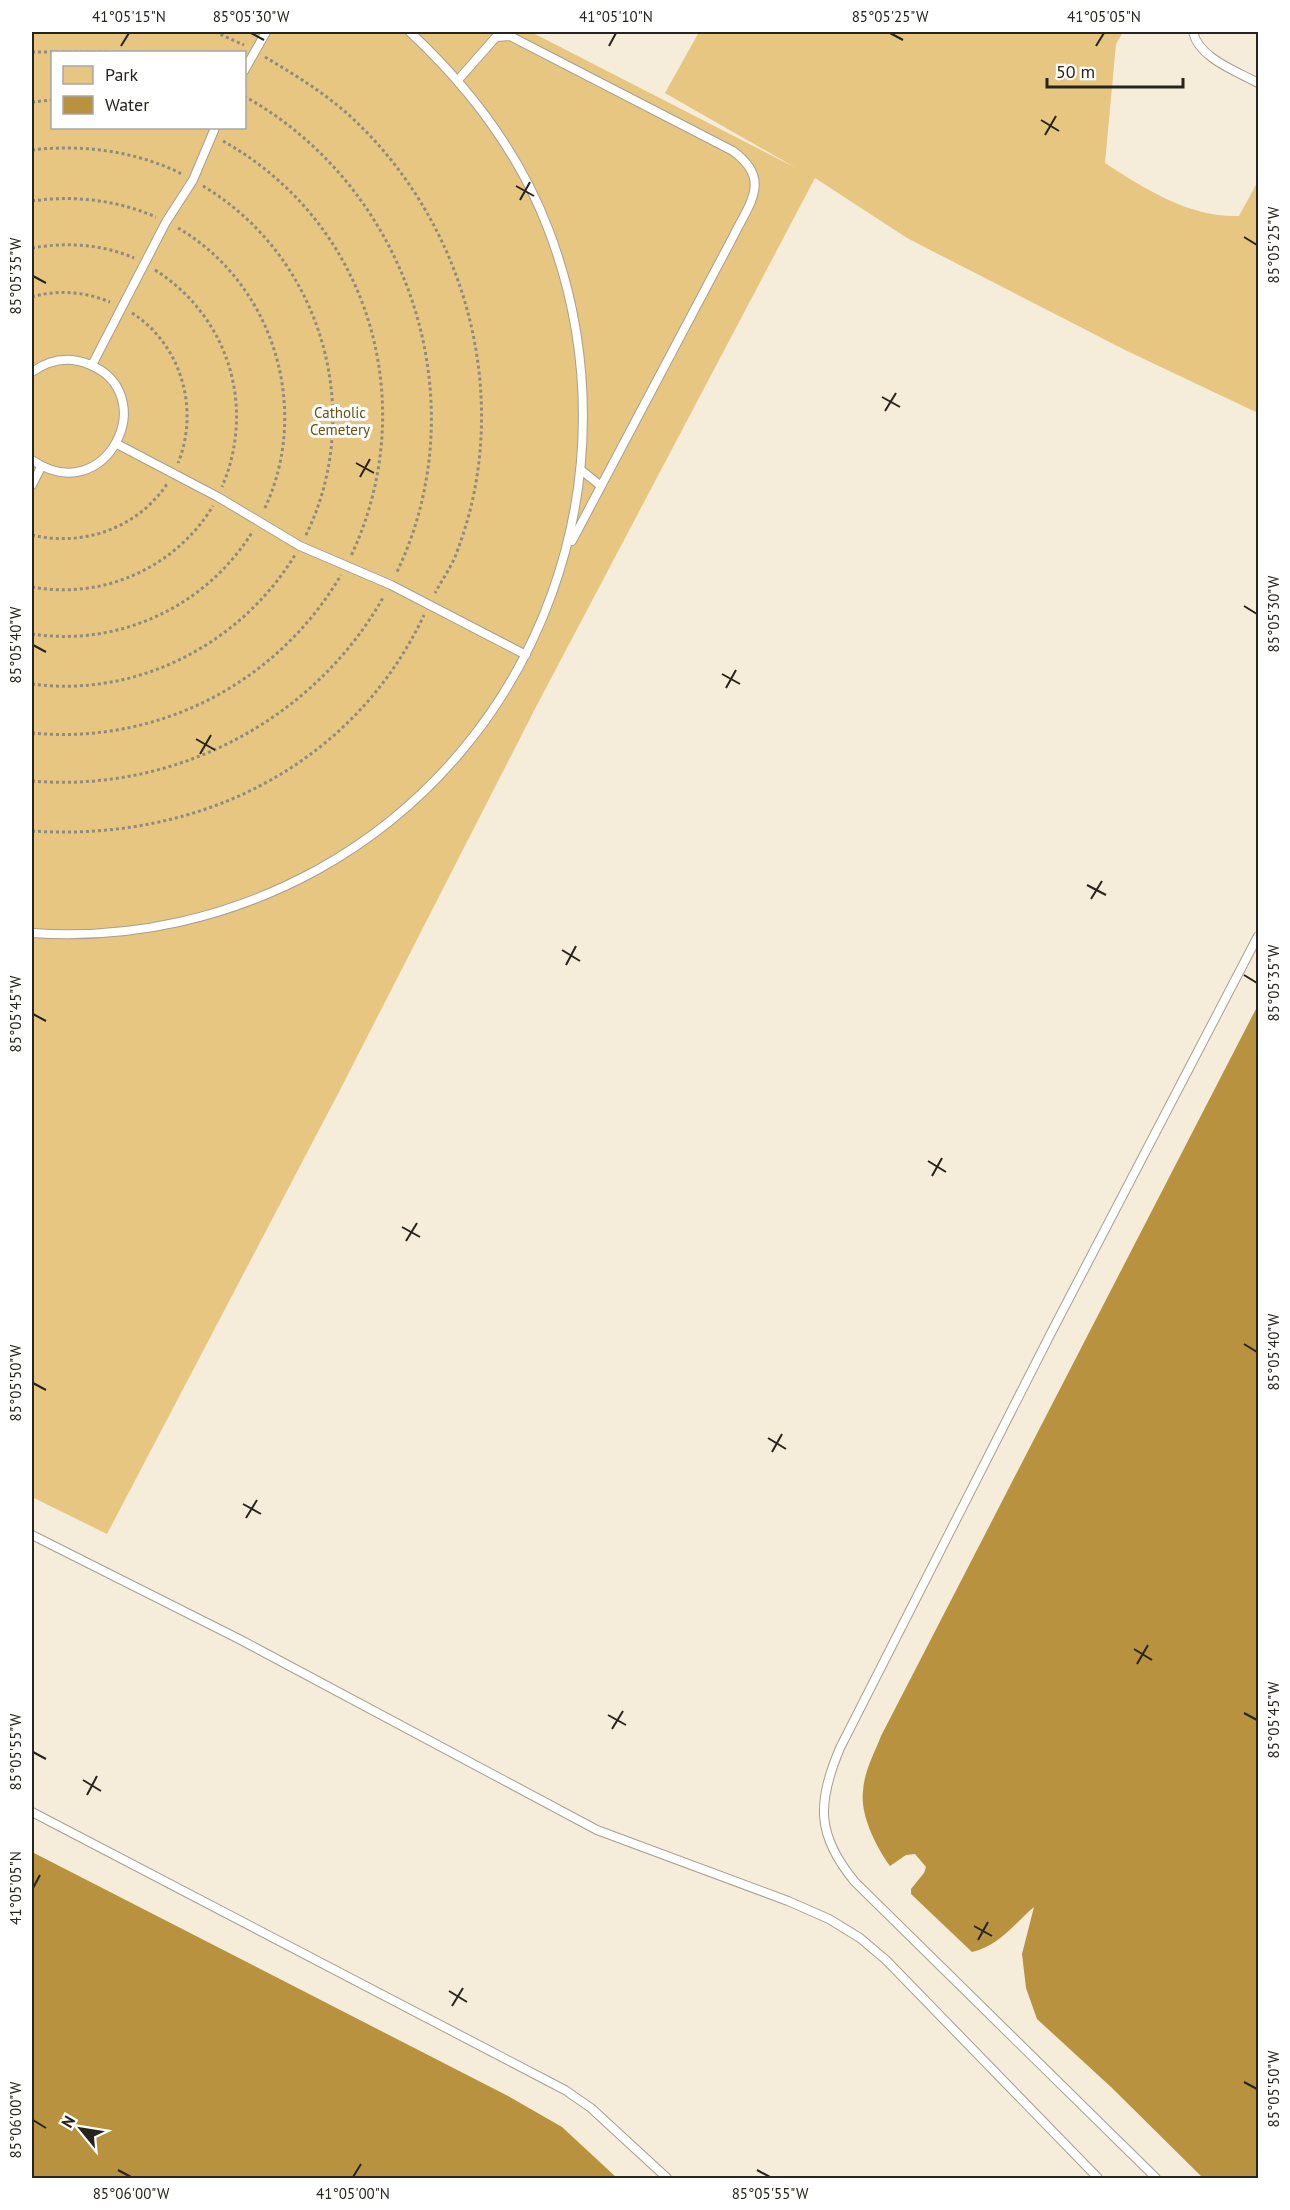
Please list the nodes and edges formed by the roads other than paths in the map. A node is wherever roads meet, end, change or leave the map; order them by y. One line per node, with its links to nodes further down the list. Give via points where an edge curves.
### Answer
1 (266, 32): 4 (lane)
2 (410, 32): 5 (lane)
3 (1193, 32): 6 (lane, via 1195,41 1215,60)
4 (246, 67)
5 (458, 80): 13 (lane, via 518,166 560,262 581,365); 15 (lane, via 496,37 510,36 733,151 748,162 754,175 754,195)
6 (1258, 83)
7 (214, 131): 8 (lane, via 194,180 166,222)
8 (92, 365): 9 (lane, via 60,360); 10 (lane, via 109,377 120,394 123,424)
9 (32, 372)
10 (117, 444): 12 (lane, via 103,460 83,471 62,473); 17 (lane, via 218,496 300,546 391,585)
11 (32, 460): 12 (lane)
12 (41, 466): 14 (lane)
13 (581, 470): 15 (lane); 16 (lane)
14 (32, 485)
15 (601, 486): 16 (lane)
16 (566, 553): 17 (lane)
17 (526, 655): 18 (lane, via 493,711 453,761 382,827 329,863 261,897 180,922 116,932)
18 (32, 933)
19 (1258, 936): 24 (lane, via 849,1730 828,1777 823,1802 829,1844 855,1881)
20 (32, 1535): 23 (lane, via 239,1639 597,1830 788,1901 849,1932 886,1960)
21 (32, 1812): 22 (lane, via 539,2075 591,2108)
22 (667, 2178)
23 (1098, 2178)
24 (1156, 2178)

